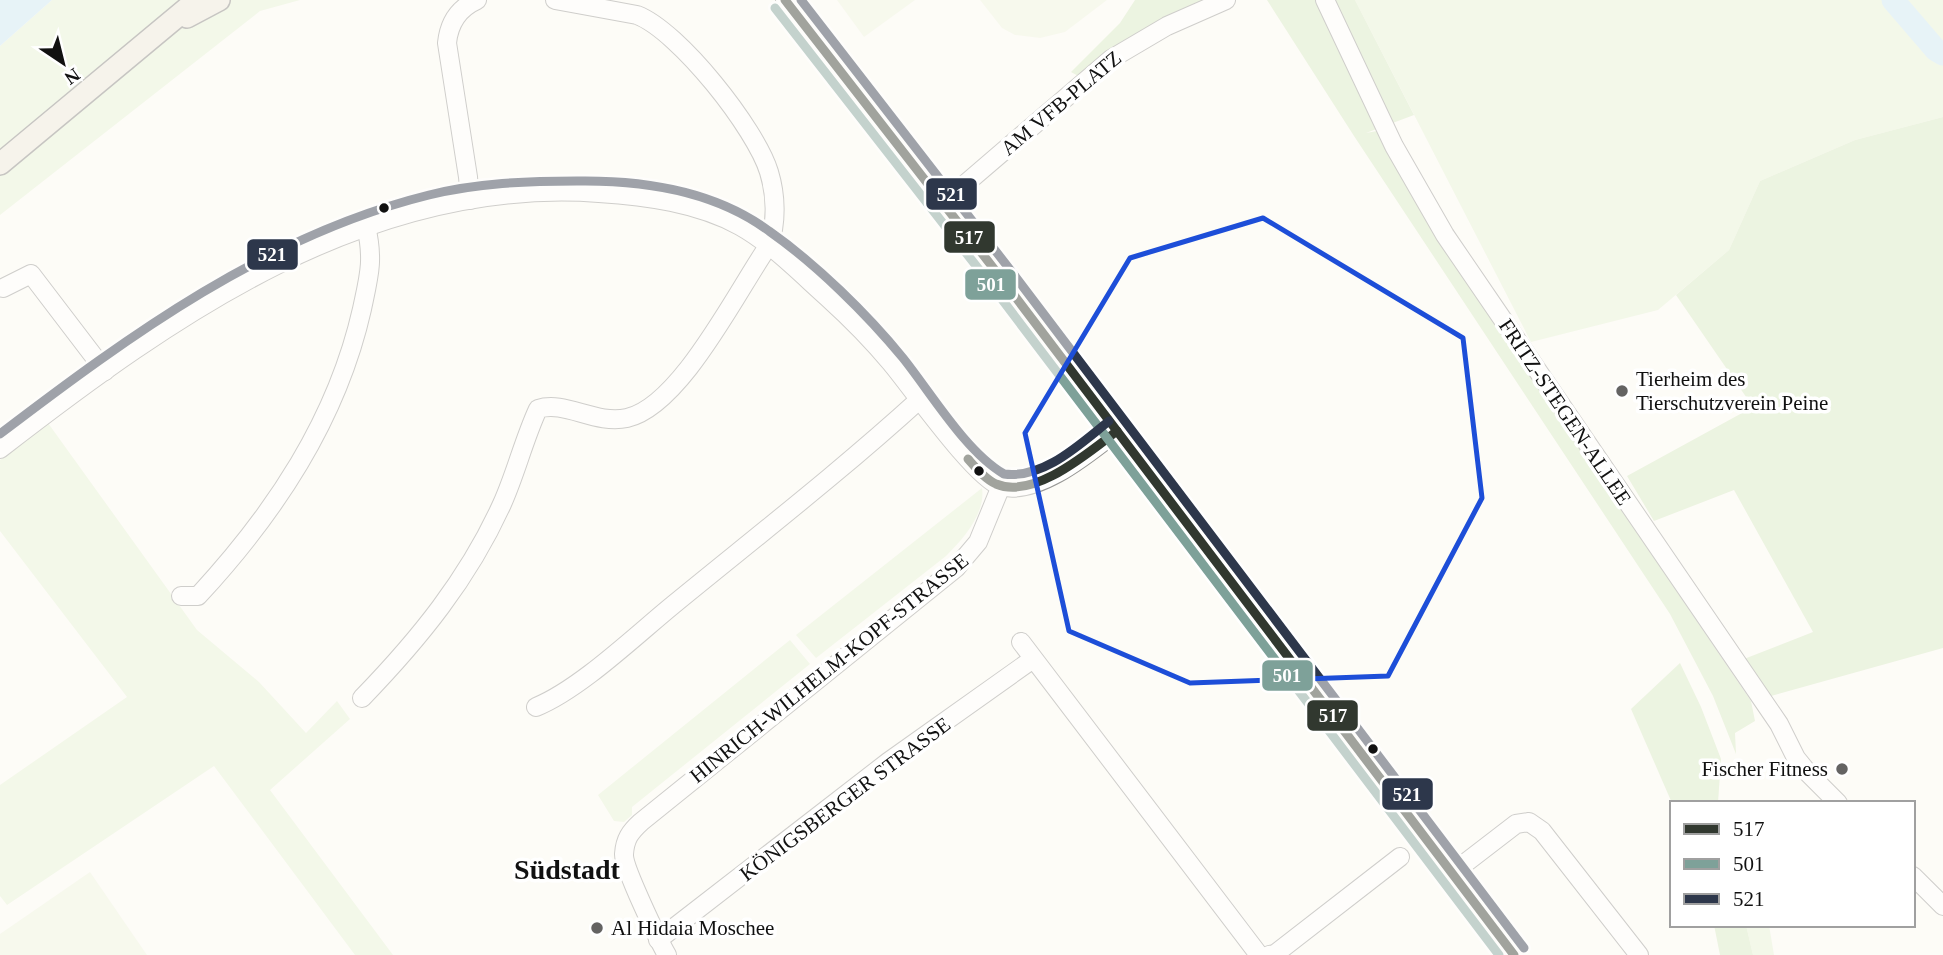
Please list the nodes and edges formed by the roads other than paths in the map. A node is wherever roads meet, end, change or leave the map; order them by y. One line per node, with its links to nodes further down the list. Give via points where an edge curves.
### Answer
1 (219, 0): 8 (main road)
2 (477, 0): 10 (street, via 460,11 447,43)
3 (555, 0): 13 (street, via 649,20 701,68 768,168 774,203)
4 (785, 0): 11 (street)
5 (1226, 0): 11 (street, AM VFB-PLATZ, via 1167,26 1111,59)
6 (1325, 0): 25 (street, FRITZ-STEGEN-ALLEE, via 1394,146 1445,234 1779,724 1796,758)
7 (191, 4): 8 (main road)
8 (154, 35): 9 (main road)
9 (0, 164)
10 (470, 200): 12 (street); 13 (street, via 541,192 629,195 720,217)
11 (943, 203): 17 (street)
12 (366, 226): 15 (street, via 277,264); 20 (street, via 371,266 358,328 319,430 296,472 239,550 198,597)
13 (769, 245): 16 (street, via 855,324); 23 (street, via 688,368 647,410 616,420 551,405 538,409 502,506 463,578 427,627)
14 (3, 288): 15 (street, via 31,274)
15 (105, 371): 18 (street)
16 (920, 399): 19 (street, via 968,459); 24 (street, via 598,666)
17 (1116, 431): 19 (street, via 1059,472 1020,486); 27 (street)
18 (0, 449)
19 (1001, 486): 30 (street, HINRICH-WILHELM-KOPF-STRASSE, via 978,542 956,568 628,835 623,858)
20 (181, 596)
21 (1021, 642): 22 (street)
22 (1033, 659): 30 (street, KÖNIGSBERGER STRASSE, via 888,762); 31 (street)
23 (362, 698)
24 (536, 707)
25 (1836, 801)
26 (1400, 857): 32 (street, via 1311,928)
27 (1451, 874): 33 (street); 34 (street, via 1516,824 1529,822 1542,831)
28 (1915, 878): 29 (street)
29 (1943, 906)
30 (663, 948)
31 (1259, 955)
32 (1269, 955)
33 (1514, 955)
34 (1639, 955)

